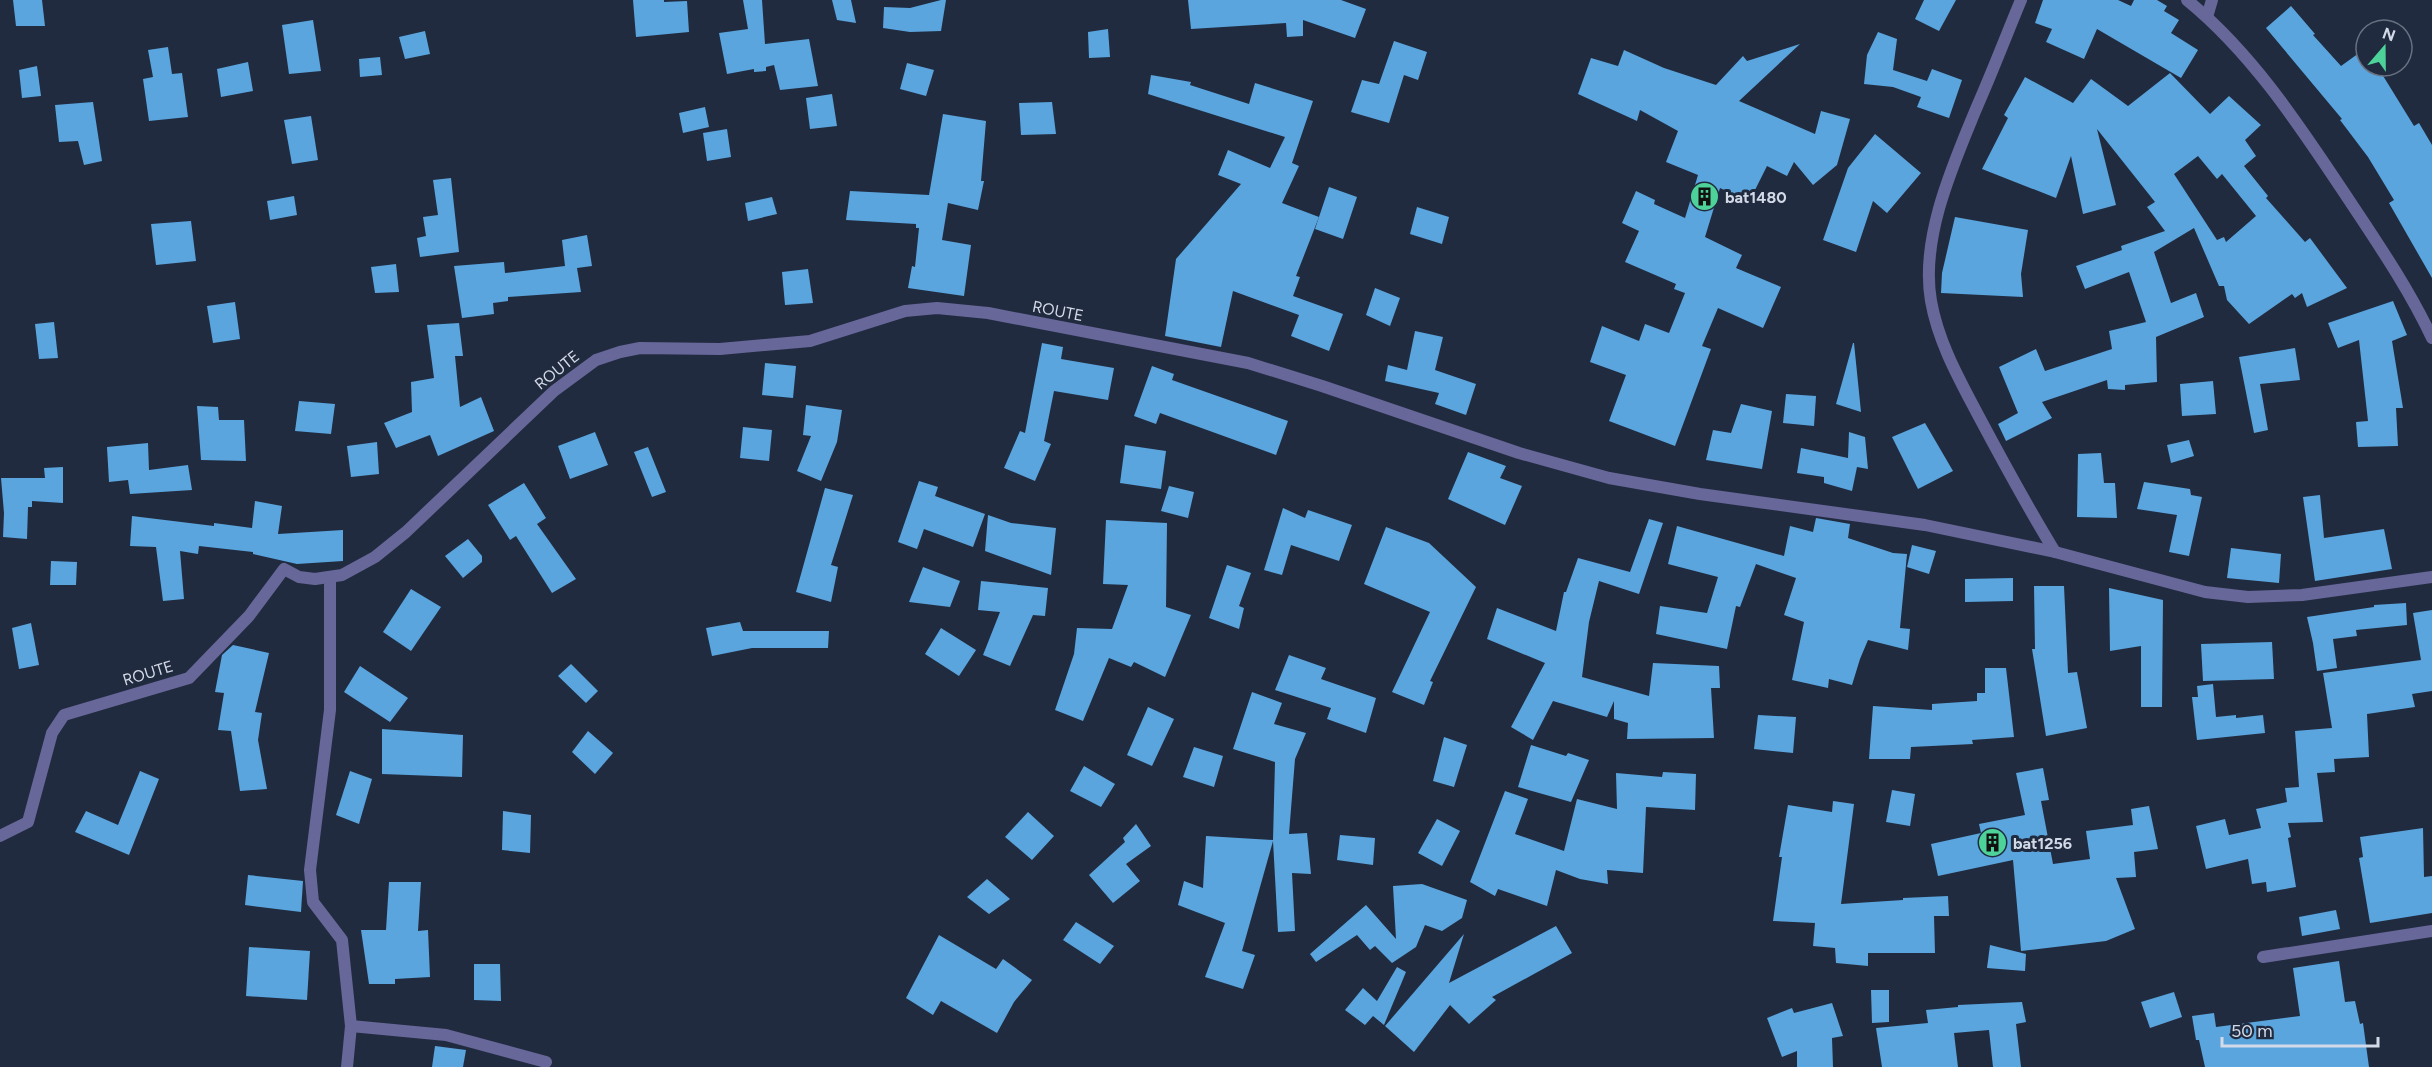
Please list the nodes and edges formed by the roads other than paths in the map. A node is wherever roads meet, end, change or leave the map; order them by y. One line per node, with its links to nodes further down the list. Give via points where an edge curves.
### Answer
1 (2021, 0): 6 (street, via 1944,186 1933,239 1930,300 1951,364)
2 (2187, 0): 4 (street)
3 (2212, 0): 4 (street)
4 (2207, 16): 5 (street, via 2255,69 2304,133 2380,246)
5 (2432, 338)
6 (2055, 552): 7 (street, ROUTE, via 1925,525 1609,478 1519,453 1248,363 988,313 937,308 905,311 810,340 720,349 640,348 596,360 554,391 406,532 375,557 342,575); 8 (street, ROUTE, via 2205,592 2248,597 2302,595)
7 (330, 577): 9 (street, ROUTE, via 299,577 284,569 249,616 189,678 64,715 52,733 28,822); 12 (street, via 330,710 310,870 313,902 342,940)
8 (2432, 577)
9 (0, 836)
10 (2432, 931): 11 (street)
11 (2264, 957)
12 (351, 1026): 13 (street, via 446,1035); 14 (street)
13 (546, 1062)
14 (347, 1067)

